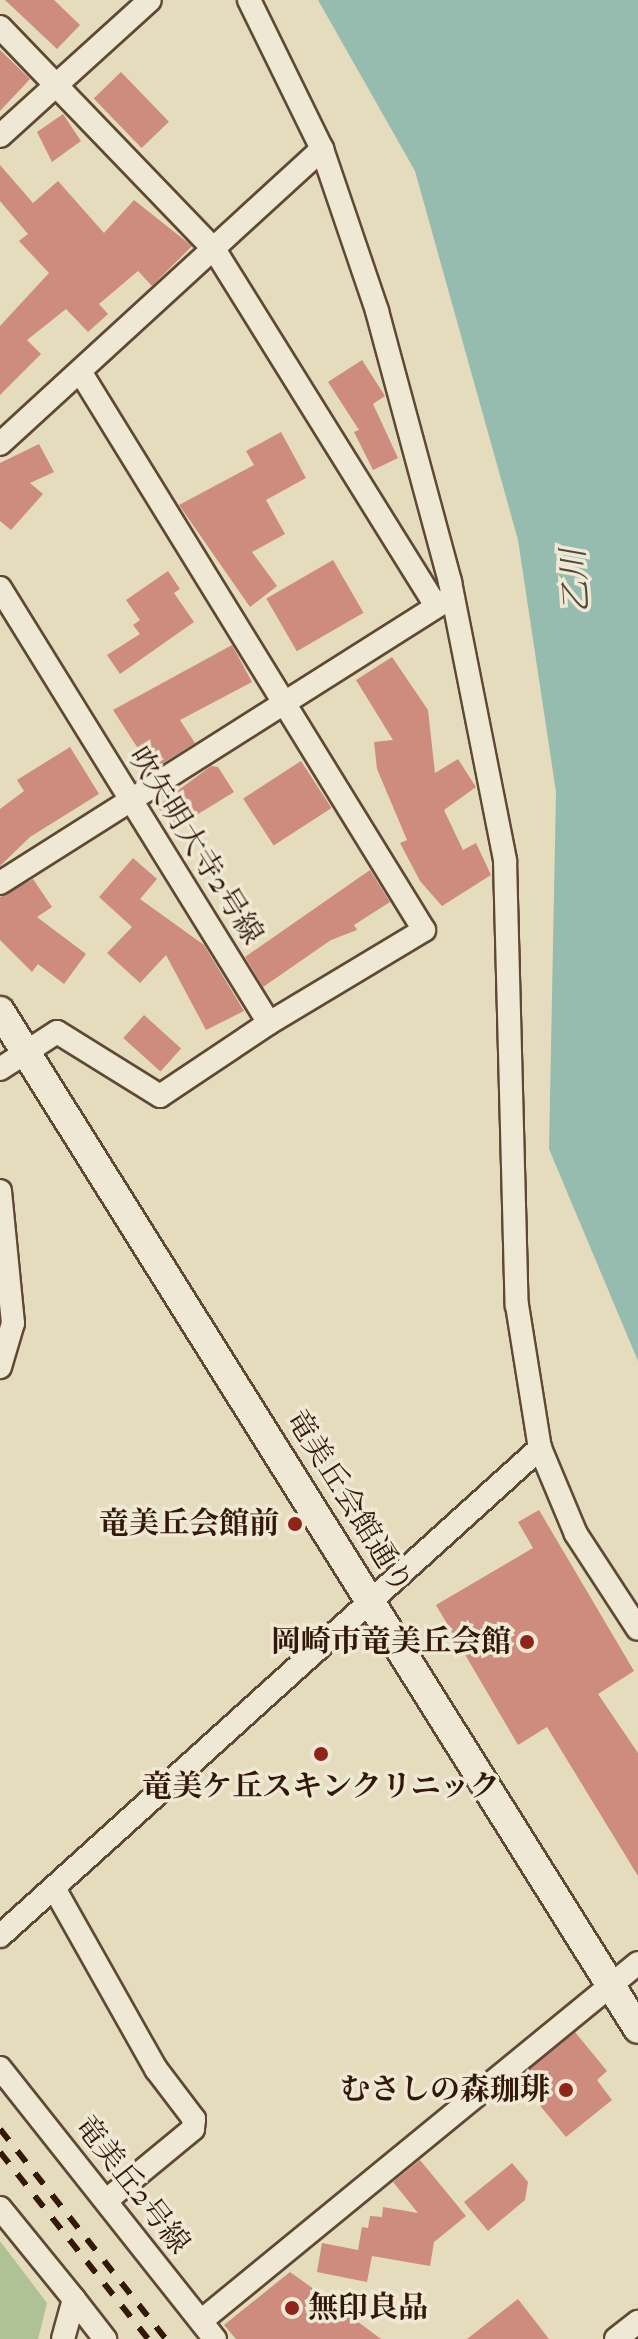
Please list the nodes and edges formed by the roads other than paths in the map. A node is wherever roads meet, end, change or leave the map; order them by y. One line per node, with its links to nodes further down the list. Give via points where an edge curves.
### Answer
1 (150, 0): 4 (street)
2 (249, 0): 6 (street)
3 (0, 27): 4 (street)
4 (56, 83): 5 (street); 7 (street)
5 (0, 136)
6 (322, 149): 7 (street); 11 (street, via 406,411)
7 (214, 249): 8 (street); 11 (street)
8 (81, 373): 9 (street); 12 (street)
9 (0, 444)
10 (0, 588): 13 (street, 吹矢明大寺2号線)
11 (444, 601): 12 (street); 21 (street, via 505,861 517,1305)
12 (284, 705): 13 (street); 16 (street, via 424,930)
13 (131, 801): 14 (street); 16 (street, 吹矢明大寺2号線)
14 (0, 883)
15 (0, 1011): 17 (street, 竜美丘会館通り)
16 (269, 1023): 17 (street, via 160,1096 57,1032)
17 (25, 1053): 18 (street); 22 (street, 竜美丘会館通り)
18 (0, 1069)
19 (0, 1191): 20 (street, via 13,1323)
20 (0, 1367)
21 (540, 1448): 22 (street); 23 (street, via 576,1534)
22 (371, 1601): 24 (street); 27 (street, 竜美丘会館通り)
23 (638, 1629)
24 (54, 1888): 25 (street); 30 (street, via 156,2069 194,2119 193,2129)
25 (0, 1936)
26 (638, 1963): 27 (street)
27 (608, 1982): 28 (street, 竜美丘会館通り); 34 (street)
28 (638, 2029)
29 (0, 2068): 30 (street, 竜美丘2号線)
30 (107, 2200): 34 (street, 竜美丘2号線)
31 (0, 2208): 32 (street)
32 (74, 2299): 35 (street); 36 (street)
33 (638, 2322): 37 (street)
34 (208, 2330)
35 (63, 2339)
36 (105, 2339)
37 (616, 2339)

